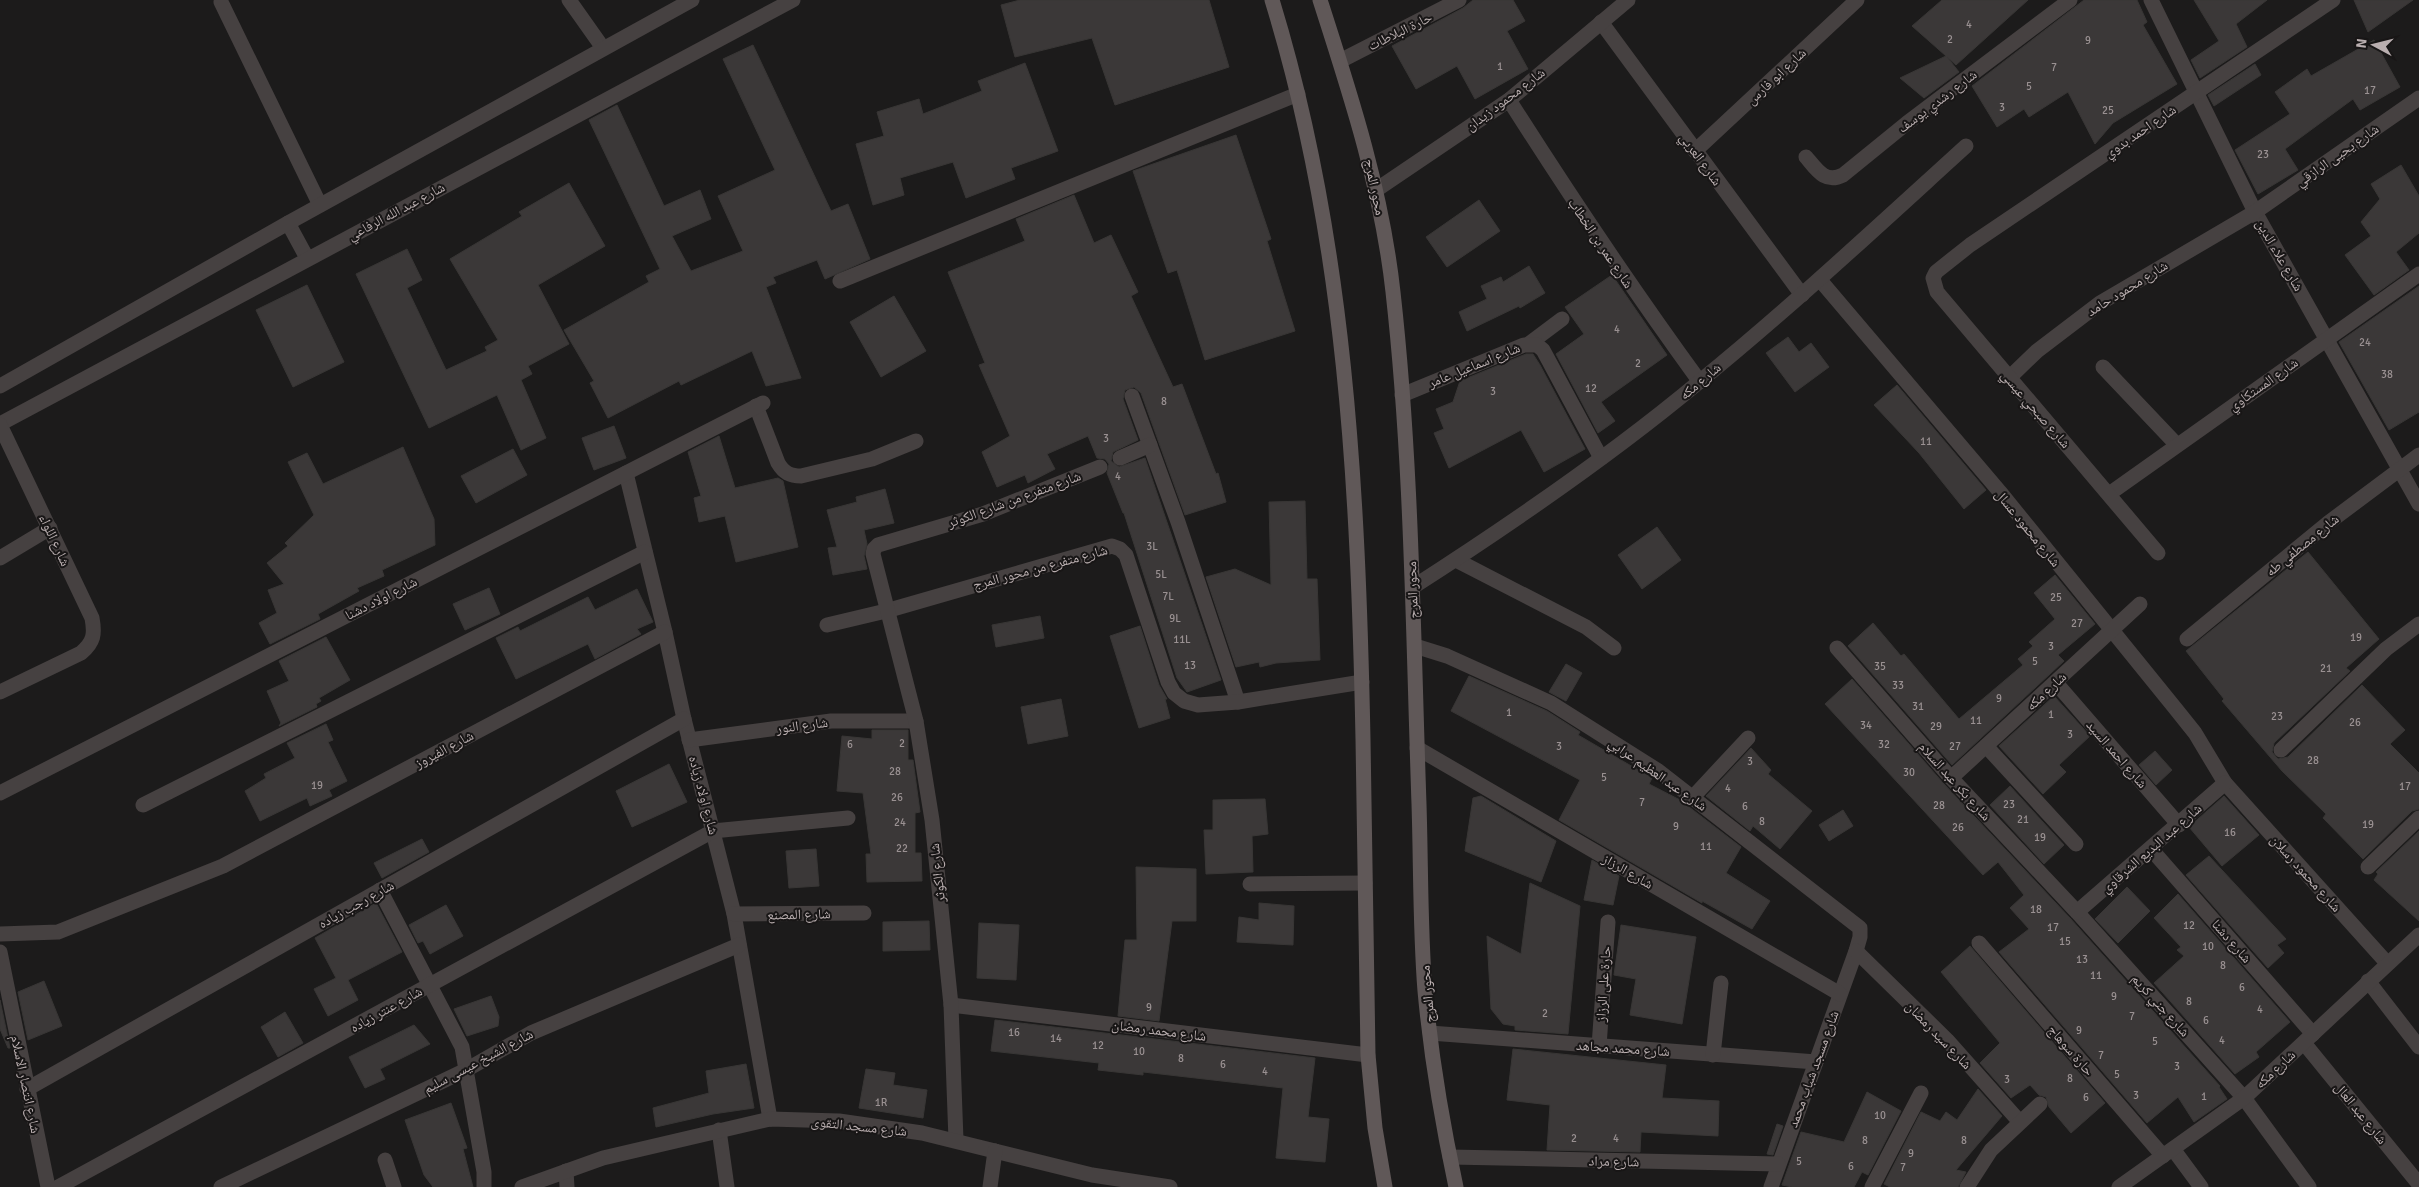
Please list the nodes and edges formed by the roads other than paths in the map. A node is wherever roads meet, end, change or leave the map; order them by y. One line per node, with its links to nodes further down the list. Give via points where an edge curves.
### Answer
1 (569, 0): 14 (street)
2 (692, 0): 14 (street)
3 (793, 0): 27 (street, شارع عبد الله الرفاعي)
4 (1272, 0): 17 (main road)
5 (1320, 0): 15 (main road, محور المرج)
6 (1459, 0): 15 (street, حارة البلاطات)
7 (1628, 0): 13 (street, شارع محمود زيدان)
8 (2070, 0): 22 (street, شارع رشدي يوسف, via 1843,175 1825,178)
9 (2151, 0): 16 (street, شارع علاء الدين)
10 (2333, 0): 16 (street, شارع احمد بدوي)
11 (220, 2): 24 (street)
12 (1851, 2): 21 (street, شارع ابو فارس)
13 (1601, 22): 19 (street, شارع محمود زيدان); 21 (street, شارع العربي)
14 (603, 48): 24 (street)
15 (1340, 61): 23 (main road, محور المرج)
16 (2196, 93): 25 (street, شارع علاء الدين); 28 (street, شارع احمد بدوي)
17 (1298, 94): 31 (street); 70 (main road, via 1324,215 1346,387 1358,534)
18 (2419, 98): 25 (street, شارع يحيى الرازقي)
19 (1509, 100): 23 (street, شارع محمود زيدان); 38 (street, شارع عمر بن الخطاب, via 1633,290)
20 (1966, 146): 30 (street, شارع مكه)
21 (1695, 151): 32 (street, شارع العربي)
22 (1806, 157)
23 (1376, 190): 40 (main road, محور المرج, via 1393,292)
24 (320, 205): 26 (street)
25 (2255, 212): 34 (street, شارع علاء الدين); 37 (street, شارع محمود حامد, via 2100,303 2037,351)
26 (288, 222): 27 (street); 39 (street)
27 (307, 258): 42 (street, شارع عبد الله الرفاعي)
28 (1947, 263): 37 (street, شارع صبحي عيسي, via 1933,278 1937,292)
29 (2419, 274): 34 (street, شارع المستكاوي)
30 (1820, 280): 32 (street, شارع مكه); 64 (street, شارع محمود عسال, via 2000,492)
31 (840, 281)
32 (1802, 295): 38 (street, شارع مكه)
33 (1562, 319): 35 (street)
34 (2328, 339): 45 (street, شارع المستكاوي); 50 (street, شارع علاء الدين)
35 (1530, 343): 40 (street, شارع اسماعيل عامر); 48 (street, شارع اسماعيل عامر, via 1543,350)
36 (2103, 367): 45 (street)
37 (2009, 378): 52 (street, شارع صبحي عيسي)
38 (1700, 382): 48 (street, شارع مكه)
39 (0, 386)
40 (1402, 395): 59 (main road, محور المرج)
41 (1132, 396): 44 (street)
42 (0, 425): 54 (street, شارع اللواء)
43 (916, 441): 51 (street, شارع اولاد دشنا, via 872,459 792,476 778,463 759,404)
44 (1150, 445): 47 (street); 73 (street)
45 (2178, 445): 52 (street, شارع المستكاوي)
46 (2419, 455): 50 (street, شارع مصطفي طه)
47 (1120, 458)
48 (1601, 458): 58 (street, شارع مكه)
49 (1100, 467): 61 (street, شارع متفرع من شارع الكوثر, via 983,514 878,545 873,554)
50 (2400, 468): 53 (street, شارع علاء الدين); 66 (street, شارع مصطفي طه)
51 (626, 473): 55 (street, شارع اولاد زياده); 83 (street, شارع اولاد دشنا)
52 (2109, 494): 56 (street, شارع صبحي عيسي)
53 (2419, 504)
54 (50, 528): 57 (street); 72 (street, شارع اللواء, via 92,618 94,637 81,653)
55 (645, 552): 65 (street, شارع اولاد زياده); 85 (street)
56 (2158, 553)
57 (0, 558)
58 (1456, 560): 59 (street, شارع مكه); 68 (street, via 1586,627)
59 (1413, 587): 67 (main road, محور المرج)
60 (2140, 604): 64 (street, شارع مكه)
61 (886, 611): 63 (street, شارع متفرع من محور المرج); 73 (street, شارع متفرع من محور المرج, via 1112,546 1126,555 1174,693 1184,701 1198,705); 75 (street, شارع الكوثر)
62 (2419, 624): 80 (street, via 2386,649)
63 (827, 625)
64 (2110, 630): 71 (street, شارع مكه); 82 (street, شارع محمود عسال, via 2195,733)
65 (665, 632): 74 (street, شارع اولاد زياده); 100 (street, شارع الفيروز, via 223,866 58,932)
66 (2188, 639)
67 (1414, 646): 79 (main road, محور المرج); 84 (street, شارع عبد العظيم عرابي, via 1447,656 1550,703 1657,770)
68 (1614, 648)
69 (1837, 648): 81 (street, شارع بكر عبد السلام)
70 (1362, 682): 73 (street, شارع متفرع من محور المرج); 93 (main road)
71 (2056, 683): 78 (street, شارع مكه); 88 (street, شارع احمد السيد)
72 (0, 692)
73 (1238, 702)
74 (684, 719): 77 (street, شارع اولاد زياده); 95 (street, شارع رجب زياده)
75 (916, 721): 77 (street, شارع النور, via 830,721); 111 (street, شارع الكوثر, via 932,820)
76 (1748, 738): 84 (street)
77 (689, 740): 89 (street, شارع اولاد زياده)
78 (1986, 746): 81 (street, شارع مكه); 90 (street)
79 (1417, 748): 110 (street, شارع الرزاز); 113 (main road, محور المرج, via 1425,989)
80 (2281, 750)
81 (1951, 778): 96 (street, شارع بكر عبد السلام)
82 (2225, 783): 88 (street, شارع عبد البديع الشرقاوي); 106 (street, شارع محمود رسلان)
83 (0, 792)
84 (1693, 797): 104 (street, شارع عبد العظيم عرابي, via 1857,925 1861,933)
85 (143, 805)
86 (848, 818): 89 (street)
87 (2419, 818): 92 (street)
88 (2178, 825): 91 (street, شارع عبد البديع الشرقاوي)
89 (714, 831): 98 (street, شارع اولاد زياده); 109 (street, شارع عنتر زياده)
90 (2076, 844)
91 (2151, 849): 96 (street, شارع عبد البديع الشرقاوي); 114 (street, شارع دشنا)
92 (2368, 867)
93 (1365, 883): 94 (street); 117 (main road)
94 (1250, 884)
95 (380, 890): 109 (street); 121 (street, شارع رجب زياده)
96 (2077, 912): 123 (street, شارع جني كريم)
97 (864, 913): 98 (street, شارع المصنع)
98 (734, 914): 103 (street, شارع اولاد زياده)
99 (1608, 922): 115 (street, حارة على الرزاز)
100 (0, 934)
101 (2419, 935): 106 (street, شارع مكه)
102 (1979, 942): 130 (street, حارة سوهاج)
103 (740, 945): 120 (street, شارع الشيخ عيسى سليم, via 531,1033); 125 (street, شارع اولاد زياده)
104 (1856, 951): 110 (street, شارع مسجد شباب محمد); 126 (street, شارع سيد رمضان, via 1947,1040)
105 (0, 952): 112 (street, شارع انتصار الاسلام)
106 (2386, 963): 107 (street, شارع مكه)
107 (2368, 981): 114 (street, شارع مكه); 116 (street)
108 (1721, 984): 118 (street)
109 (430, 985): 120 (street, via 462,1047); 137 (street, شارع عنتر زياده)
110 (1840, 994): 119 (street, شارع مسجد شباب محمد)
111 (951, 1005): 117 (street, شارع محمد رمضان); 128 (street, شارع الكوثر)
112 (6, 1018): 121 (street, شارع انتصار الاسلام)
113 (1430, 1033): 115 (street, شارع محمد مجاهد); 131 (main road, محور المرج)
114 (2308, 1038): 123 (street, شارع مكه); 135 (street, شارع عبد العال)
115 (1598, 1046): 118 (street, شارع محمد مجاهد)
116 (2419, 1047)
117 (1368, 1054): 146 (main road, via 1374,1128)
118 (1713, 1055): 119 (street, شارع محمد مجاهد)
119 (1816, 1062): 133 (street, شارع مسجد شباب محمد)
120 (466, 1070): 138 (street, شارع الشيخ عيسى سليم); 140 (street)
121 (28, 1089): 136 (street, شارع انتصار الاسلام)
122 (1921, 1093): 149 (street)
123 (2244, 1098): 130 (street, شارع مكه); 153 (street, شارع جني كريم)
124 (2040, 1104): 126 (street)
125 (770, 1119): 127 (street, شارع مسجد التقوى); 128 (street, شارع مسجد التقوى, via 839,1121)
126 (2019, 1121): 150 (street, via 1991,1150)
127 (719, 1130): 134 (street, شارع مسجد التقوى, via 603,1158); 143 (street)
128 (956, 1140): 129 (street, شارع مسجد التقوى)
129 (995, 1151): 144 (street); 145 (street, شارع مسجد التقوى, via 1092,1175)
130 (2168, 1153): 151 (street, شارع مكه); 152 (street, حارة سوهاج)
131 (1450, 1157): 133 (street, شارع مراد); 147 (main road, محور المرج)
132 (385, 1160): 139 (street)
133 (1778, 1164): 148 (street, شارع مسجد شباب محمد)
134 (566, 1172): 141 (street, شارع مسجد التقوى); 142 (street)
135 (2419, 1184)
136 (48, 1187)
137 (58, 1187)
138 (221, 1187)
139 (394, 1187)
140 (484, 1187)
141 (522, 1187)
142 (567, 1187)
143 (727, 1187)
144 (990, 1187)
145 (1170, 1187)
146 (1385, 1187)
147 (1456, 1187)
148 (1771, 1187)
149 (1872, 1187)
150 (1967, 1187)
151 (2119, 1187)
152 (2201, 1187)
153 (2310, 1187)

